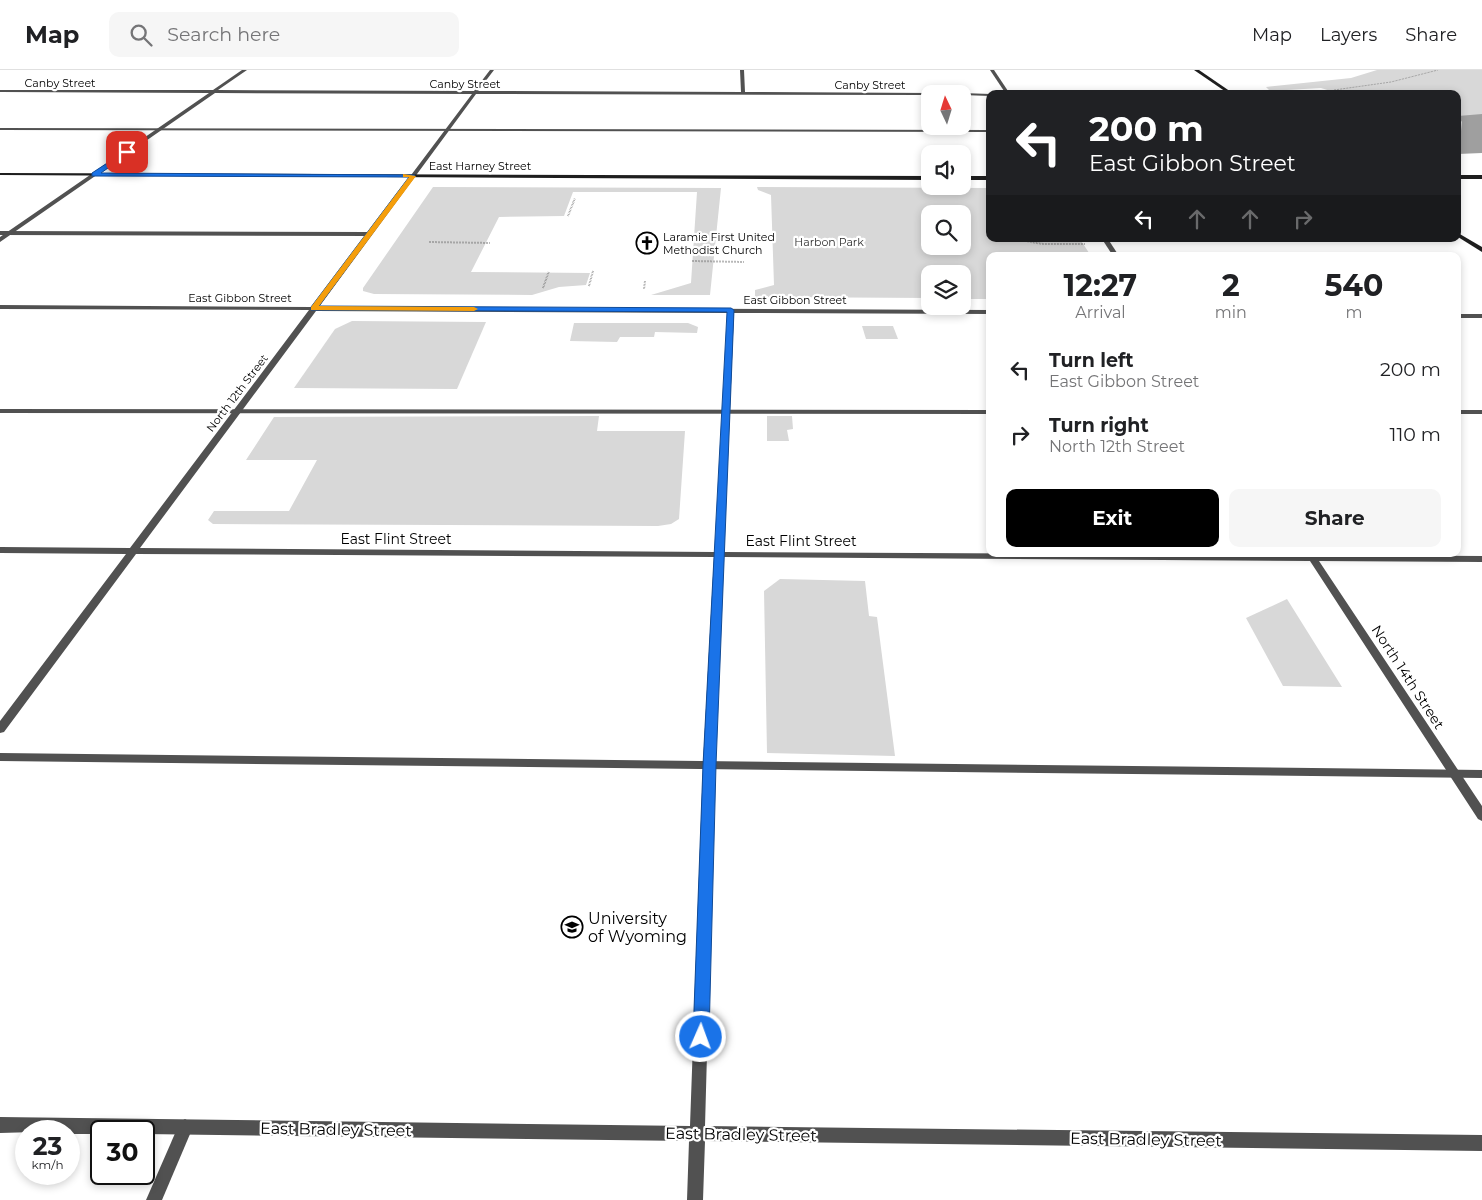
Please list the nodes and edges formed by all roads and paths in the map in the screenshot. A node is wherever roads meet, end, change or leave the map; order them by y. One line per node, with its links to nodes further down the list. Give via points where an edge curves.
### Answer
1 (245, 70): 11 (street)
2 (492, 70): 12 (street, North 12th Street)
3 (742, 70): 13 (street)
4 (992, 70): 7 (street)
5 (1196, 70): 8 (main road)
6 (1438, 70): 9 (path, via 1391,82)
7 (1005, 90)
8 (1226, 90)
9 (1334, 90)
10 (0, 91): 11 (street, Canby Street)
11 (212, 92): 12 (street, Canby Street); 18 (street)
12 (475, 93): 13 (street, Canby Street); 19 (street, North 12th Street)
13 (743, 94): 14 (street, Canby Street)
14 (921, 94)
15 (971, 94): 16 (street)
16 (986, 95)
17 (0, 129): 18 (street)
18 (159, 129): 19 (street); 22 (street)
19 (447, 130): 20 (street); 23 (street, North 12th Street)
20 (986, 131)
21 (0, 174): 22 (main road, East Harney Street)
22 (94, 174): 23 (main road, East Harney Street); 32 (street)
23 (413, 176): 26 (main road, East Harney Street); 33 (street, North 12th Street)
24 (1461, 177): 25 (main road)
25 (1482, 177)
26 (921, 178)
27 (971, 178): 28 (main road)
28 (986, 178)
29 (576, 194): 30 (path)
30 (568, 216)
31 (0, 233): 32 (street)
32 (10, 233): 33 (street); 35 (street)
33 (369, 234): 46 (street, North 12th Street)
34 (1461, 237): 40 (main road)
35 (0, 240)
36 (430, 242): 39 (path)
37 (1031, 242): 38 (path)
38 (1085, 242)
39 (490, 243)
40 (1482, 250)
41 (692, 261): 42 (path)
42 (744, 262)
43 (593, 271): 44 (path)
44 (589, 286)
45 (0, 307): 46 (street, East Gibbon Street)
46 (314, 308): 47 (street, East Gibbon Street); 52 (street, North 12th Street)
47 (731, 310): 48 (street, East Gibbon Street); 53 (street)
48 (986, 312)
49 (1461, 316): 50 (street)
50 (1482, 316)
51 (0, 411): 52 (street)
52 (237, 411): 53 (street); 58 (street, North 12th Street)
53 (727, 412): 54 (street); 59 (street)
54 (986, 412)
55 (1461, 412): 56 (street)
56 (1482, 412)
57 (0, 550): 58 (street, East Flint Street)
58 (133, 551): 59 (street, East Flint Street); 64 (street, North 12th Street)
59 (721, 554): 60 (street, East Flint Street); 66 (street)
60 (986, 555)
61 (1312, 557): 67 (street, North 14th Street)
62 (1368, 557): 63 (street, East Flint Street)
63 (1482, 559)
64 (0, 728)
65 (0, 757): 66 (street)
66 (709, 765): 67 (street); 72 (street)
67 (1454, 774): 68 (street); 69 (street, North 14th Street)
68 (1482, 774)
69 (1482, 816)
70 (0, 1125): 71 (street, East Bradley Street)
71 (185, 1127): 72 (street, East Bradley Street); 74 (street)
72 (698, 1134): 73 (street, East Bradley Street); 75 (street)
73 (1482, 1143)
74 (154, 1200)
75 (695, 1200)

